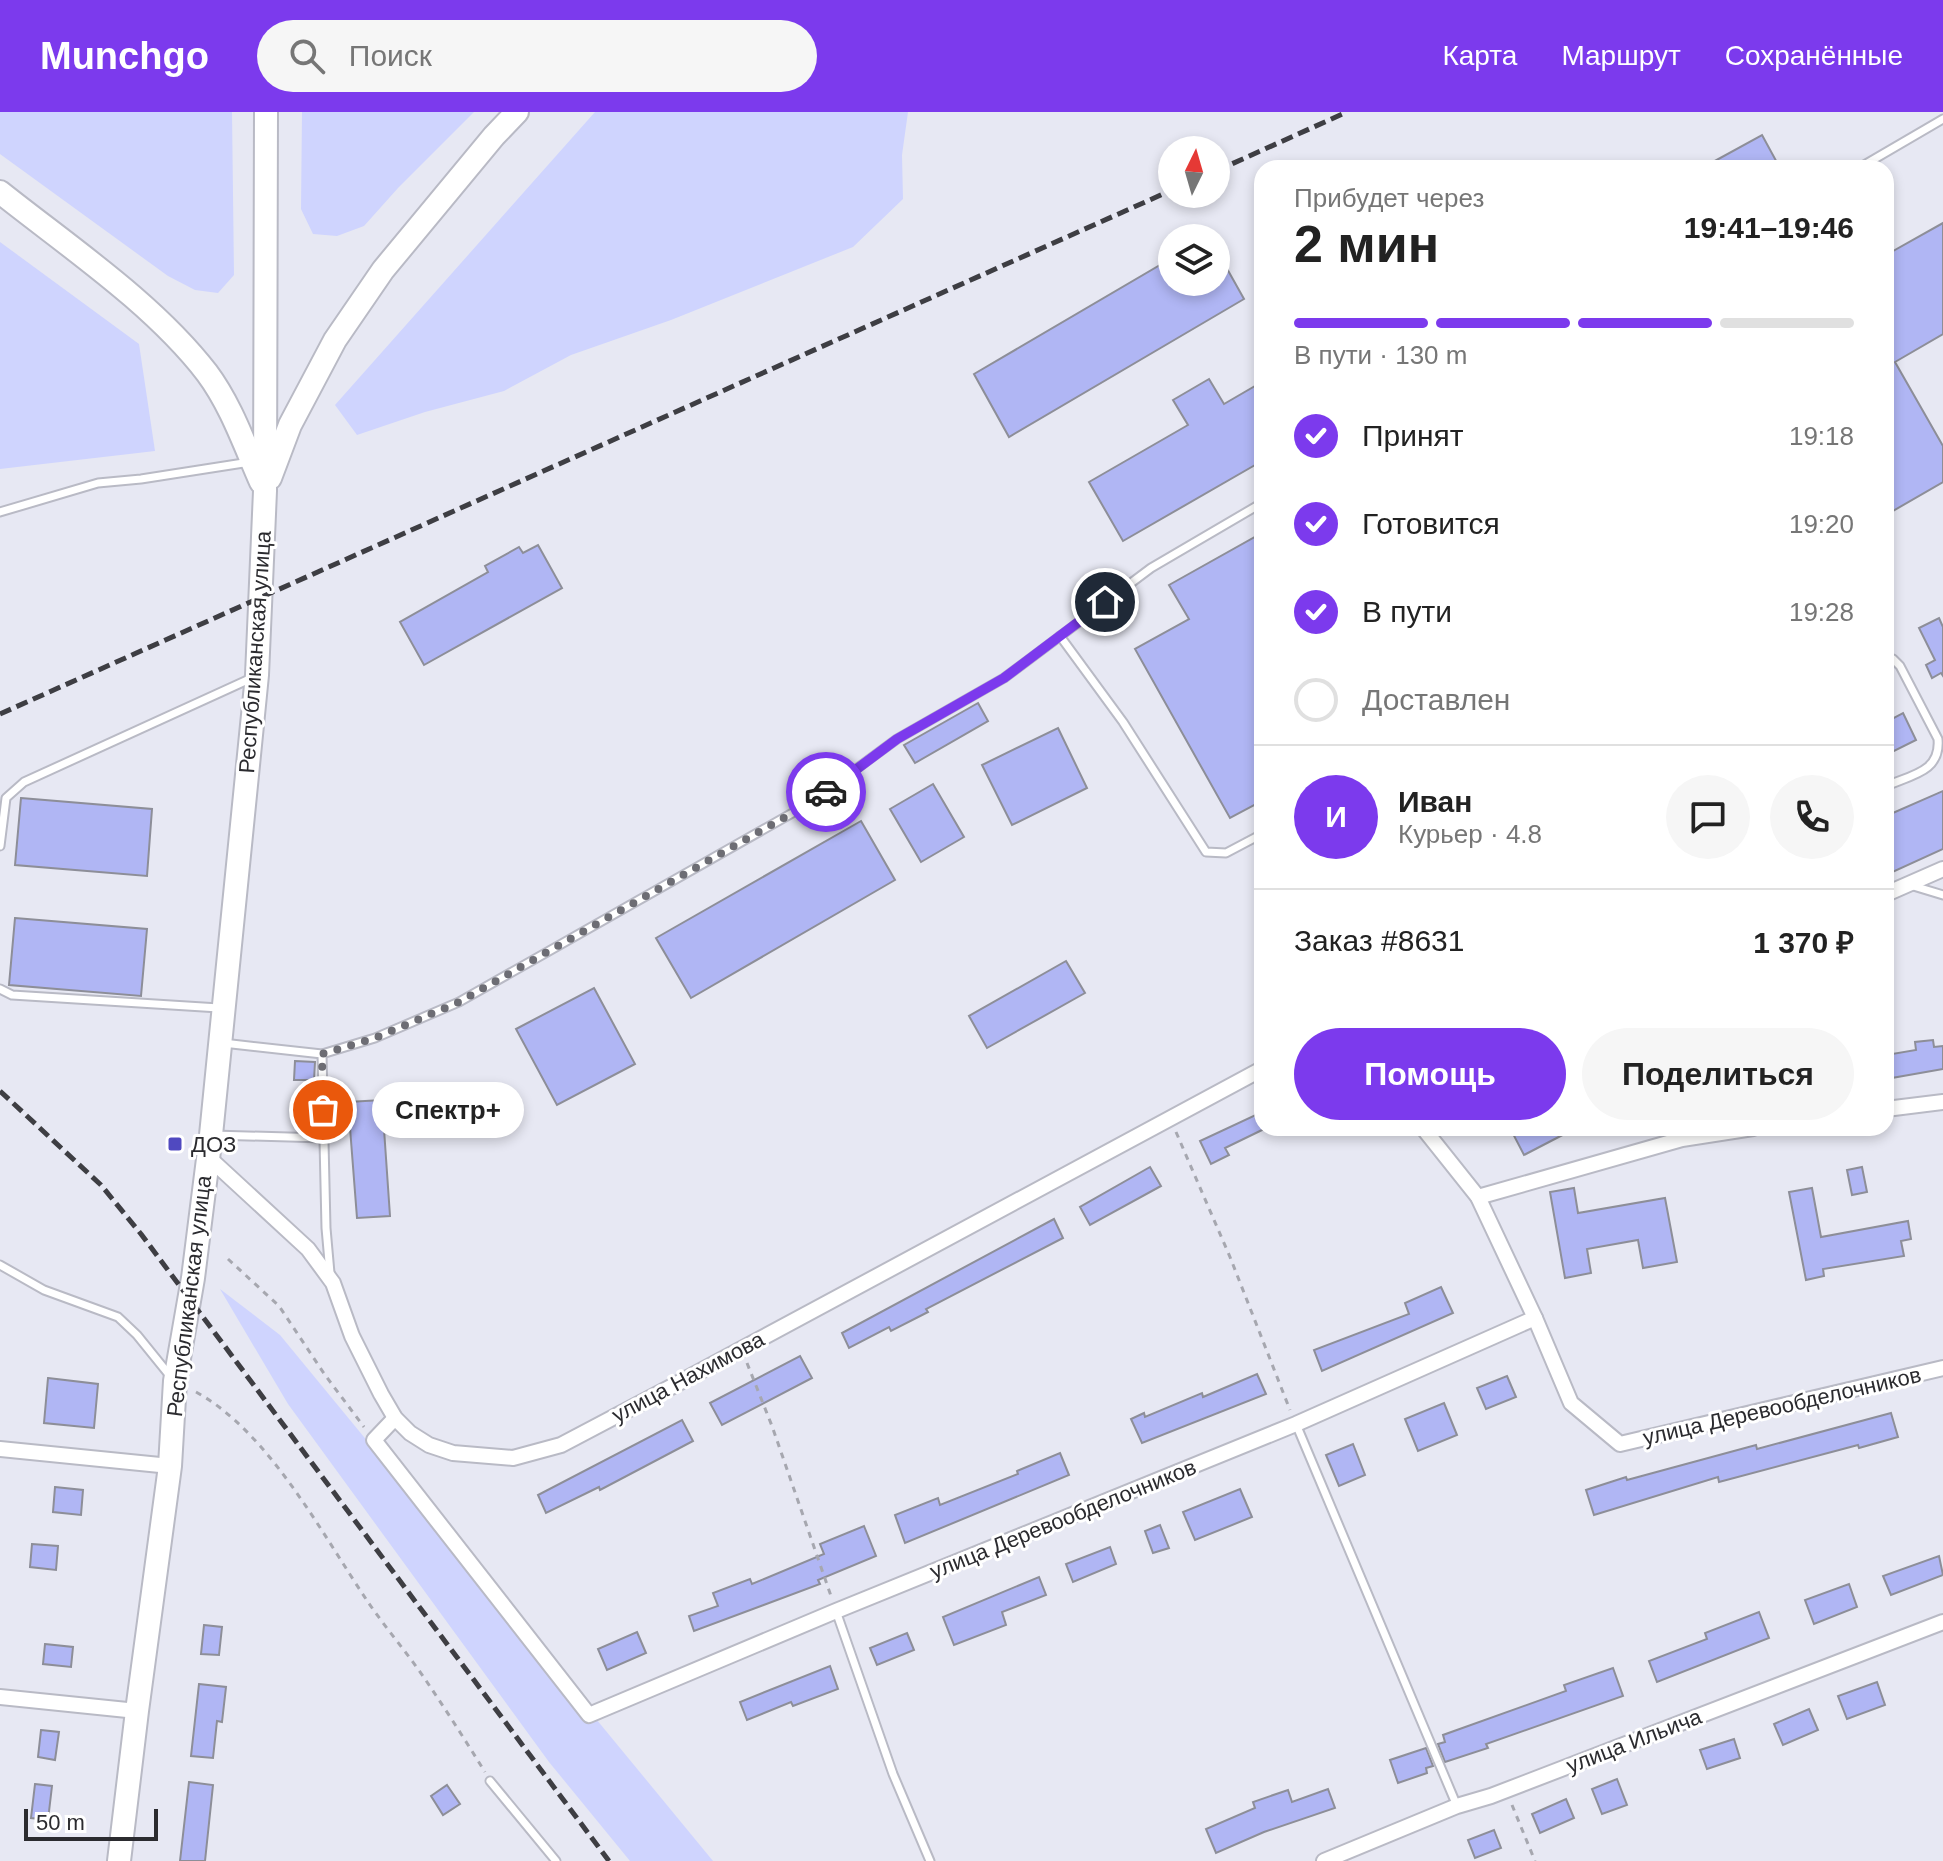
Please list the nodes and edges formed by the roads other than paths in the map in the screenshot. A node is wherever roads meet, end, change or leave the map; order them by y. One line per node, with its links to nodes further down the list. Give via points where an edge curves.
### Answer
1 (266, 112): 7 (main road, Республиканская улица)
2 (517, 112): 7 (main road, via 383,270 335,340 290,425)
3 (1943, 119): 4 (lane)
4 (1873, 160)
5 (0, 192): 6 (main road, via 141,306 190,353 227,406)
6 (252, 461): 7 (main road); 9 (lane, via 98,483)
7 (265, 491): 12 (main road, Республиканская улица)
8 (1254, 508): 10 (lane, via 1151,568)
9 (0, 512)
10 (1060, 636): 14 (lane, via 1123,722 1206,852 1226,853); 23 (lane, via 1004,678 897,739 810,803 459,1002)
11 (1894, 660): 13 (lane, via 1938,739 1939,750 1931,766)
12 (257, 675): 15 (lane, via 24,782 6,798); 21 (main road, Республиканская улица)
13 (1894, 782)
14 (1254, 838)
15 (0, 846)
16 (1943, 869): 17 (street)
17 (1908, 884): 18 (street); 19 (lane)
18 (1894, 890)
19 (1943, 895)
20 (0, 989): 21 (lane, via 12,995)
21 (225, 1008): 22 (main road, Республиканская улица)
22 (221, 1043): 23 (lane); 30 (main road, Республиканская улица)
23 (322, 1054): 29 (lane)
24 (1254, 1073): 37 (street, улица Нахимова, via 561,1445 513,1458 476,1457 441,1449 410,1433)
25 (1943, 1102): 26 (street)
26 (1894, 1108)
27 (1429, 1136): 31 (street)
28 (1701, 1136): 31 (street)
29 (324, 1138): 30 (lane); 33 (lane)
30 (209, 1146): 33 (street, улица Нахимова, via 308,1249); 36 (main road, Республиканская улица)
31 (1478, 1197): 34 (street)
32 (0, 1265): 36 (lane, via 44,1290 118,1317)
33 (333, 1283): 37 (street, улица Нахимова, via 366,1366)
34 (1535, 1318): 35 (street, улица Деревообделочников, via 1571,1403 1620,1444); 38 (street, улица Деревообделочников)
35 (1943, 1368)
36 (175, 1381): 40 (main road, Республиканская улица)
37 (395, 1418): 41 (street, улица Деревообделочников, via 374,1440 589,1715)
38 (1296, 1424): 41 (street, улица Деревообделочников); 46 (lane)
39 (0, 1449): 40 (street)
40 (170, 1466): 44 (main road, Республиканская улица)
41 (836, 1611): 49 (lane, via 893,1774)
42 (1943, 1622): 46 (street, улица Ильича)
43 (0, 1697): 44 (street)
44 (137, 1711): 47 (main road, Республиканская улица)
45 (490, 1781): 48 (lane)
46 (1457, 1806): 50 (street, улица Ильича)
47 (119, 1861)
48 (556, 1861)
49 (930, 1861)
50 (1324, 1861)

